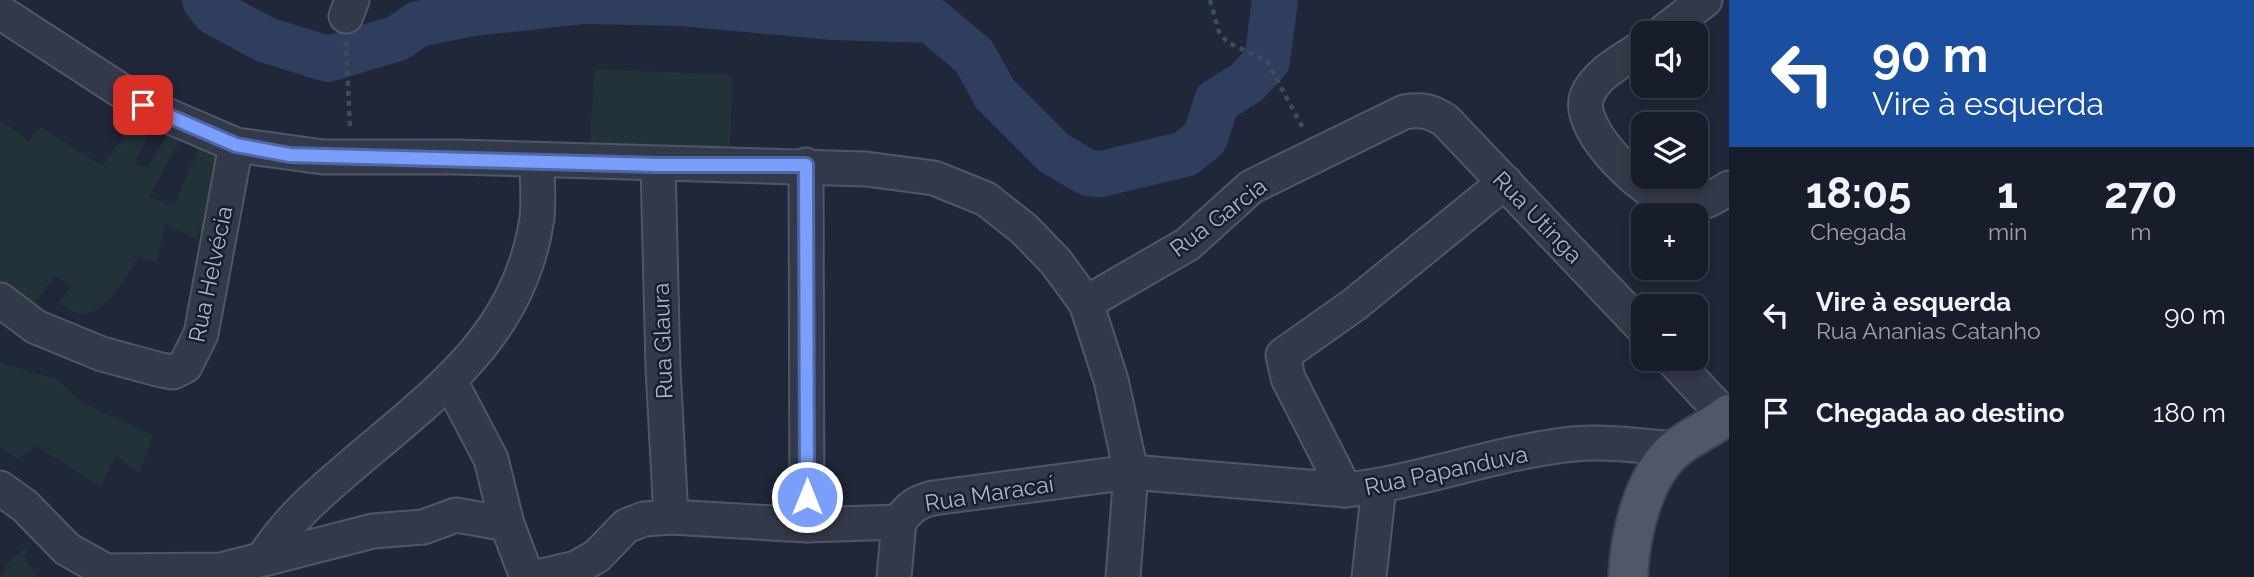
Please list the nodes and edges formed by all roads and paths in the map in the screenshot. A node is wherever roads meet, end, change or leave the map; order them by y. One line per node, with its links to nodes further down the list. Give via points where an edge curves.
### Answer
1 (1210, 0): 9 (path, via 1219,32 1227,42 1267,61)
2 (1705, 0): 4 (street)
3 (0, 12): 8 (street, via 143,105)
4 (1678, 21)
5 (1631, 56): 15 (street, via 1596,82 1586,97 1586,117 1597,139 1664,198 1687,206)
6 (346, 77): 10 (path)
7 (1430, 111): 9 (street, Rua Garcia, via 1404,112); 14 (street, Rua Utinga, via 1445,120)
8 (236, 145): 10 (street, via 290,155); 16 (street, Rua Helvécia, via 201,334 185,366 173,372 102,354 36,327)
9 (1317, 155): 17 (street, Rua Garcia, via 1251,187 1188,243)
10 (350, 158): 11 (street)
11 (537, 160): 12 (street); 20 (street, via 537,216 522,279 508,311)
12 (658, 165): 13 (street); 27 (street, Rua Glaura)
13 (806, 165): 17 (street, via 934,178 986,199 1040,246); 30 (street)
14 (1505, 182): 18 (street, Rua Utinga); 26 (street, via 1355,304 1283,355 1288,378)
15 (1729, 188)
16 (0, 299)
17 (1086, 303): 23 (street, via 1111,380)
18 (1631, 315)
19 (1684, 371): 21 (street)
20 (450, 381): 29 (street, via 491,459); 31 (street, via 298,511)
21 (1728, 415): 22 (main road)
22 (1676, 449): 24 (street, Rua Papanduva, via 1570,444 1458,465); 39 (main road, via 1644,498)
23 (1131, 472): 26 (street, Rua Papanduva); 28 (street, Rua Maracaí, via 926,500 907,510); 37 (street)
24 (1379, 486): 26 (street, Rua Papanduva); 38 (street)
25 (0, 488): 32 (street, via 25,506 67,550)
26 (1345, 490)
27 (671, 517): 30 (street, Rua Maracaí); 35 (street, Rua Maracaí, via 626,526 597,556 576,568)
28 (899, 522): 30 (street, Rua Maracaí); 36 (street)
29 (507, 524): 31 (street, via 456,515 423,527 373,531); 34 (street)
30 (807, 525)
31 (264, 557): 32 (street, via 221,570); 33 (street)
32 (106, 574)
33 (290, 577)
34 (527, 577)
35 (537, 577)
36 (894, 577)
37 (1123, 577)
38 (1369, 577)
39 (1628, 577)

